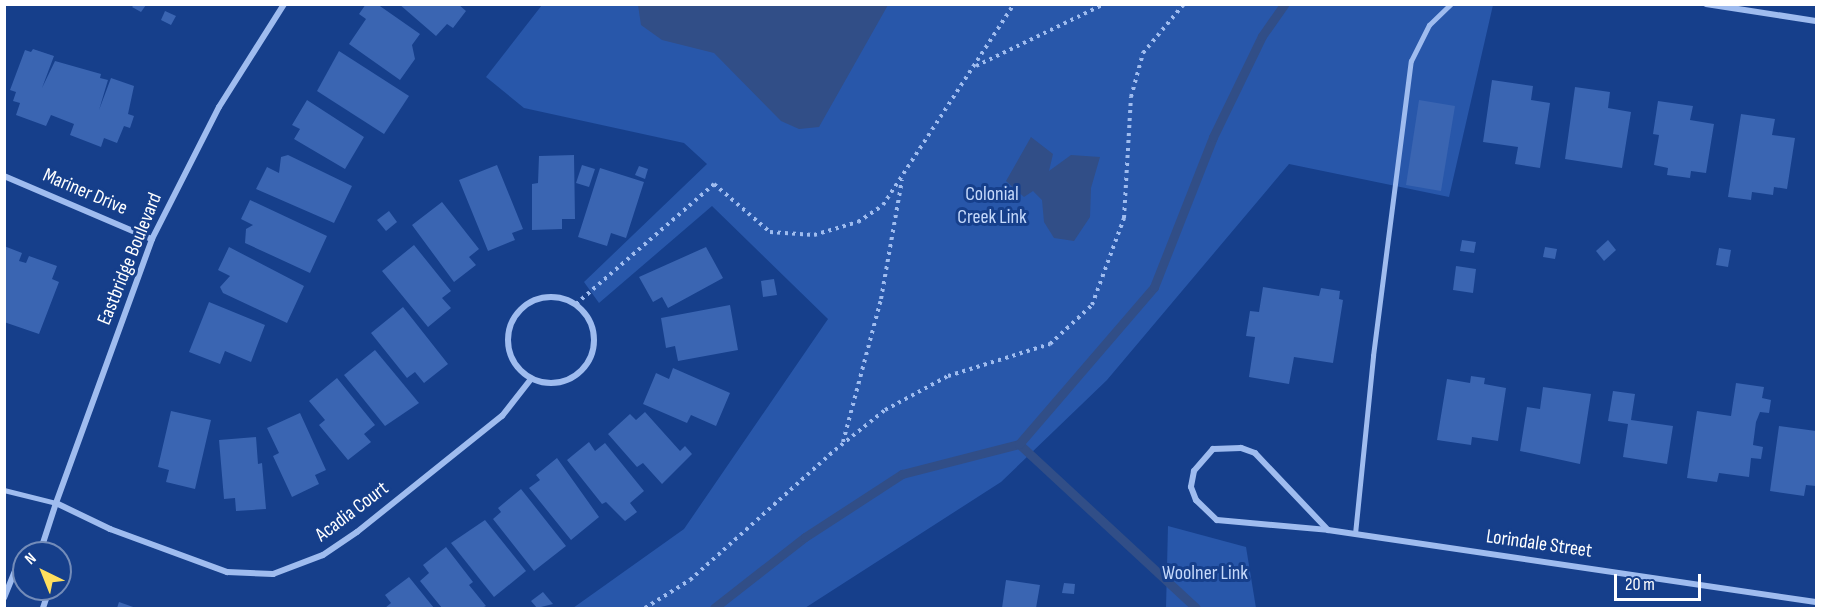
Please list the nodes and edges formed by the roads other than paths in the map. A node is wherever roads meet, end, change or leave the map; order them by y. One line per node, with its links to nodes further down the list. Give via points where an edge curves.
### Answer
1 (284, 4): 6 (street, Eastbridge Boulevard, via 219,107)
2 (1451, 4): 11 (lane, via 1429,25 1411,61 1373,356)
3 (1706, 4): 4 (street)
4 (1816, 21)
5 (4, 176): 6 (street, Mariner Drive)
6 (152, 239): 9 (street, Eastbridge Boulevard)
7 (531, 379): 7 (street, via 508,350 512,320 540,298 555,297 576,304 586,314 595,335 589,362 579,374 559,384); 9 (street, Acadia Court, via 502,416 357,532 323,555 273,574 227,572 110,529)
8 (4, 490): 9 (lane)
9 (56, 503): 12 (street, Eastbridge Boulevard)
10 (1328, 530): 10 (street, Lorindale Street, via 1255,453 1227,446 1213,449 1194,471 1191,487 1196,500 1217,519); 11 (street, Lorindale Street)
11 (1355, 534): 15 (street, Lorindale Street)
12 (44, 541)
13 (12, 578): 14 (street)
14 (4, 598)
15 (1816, 602)

